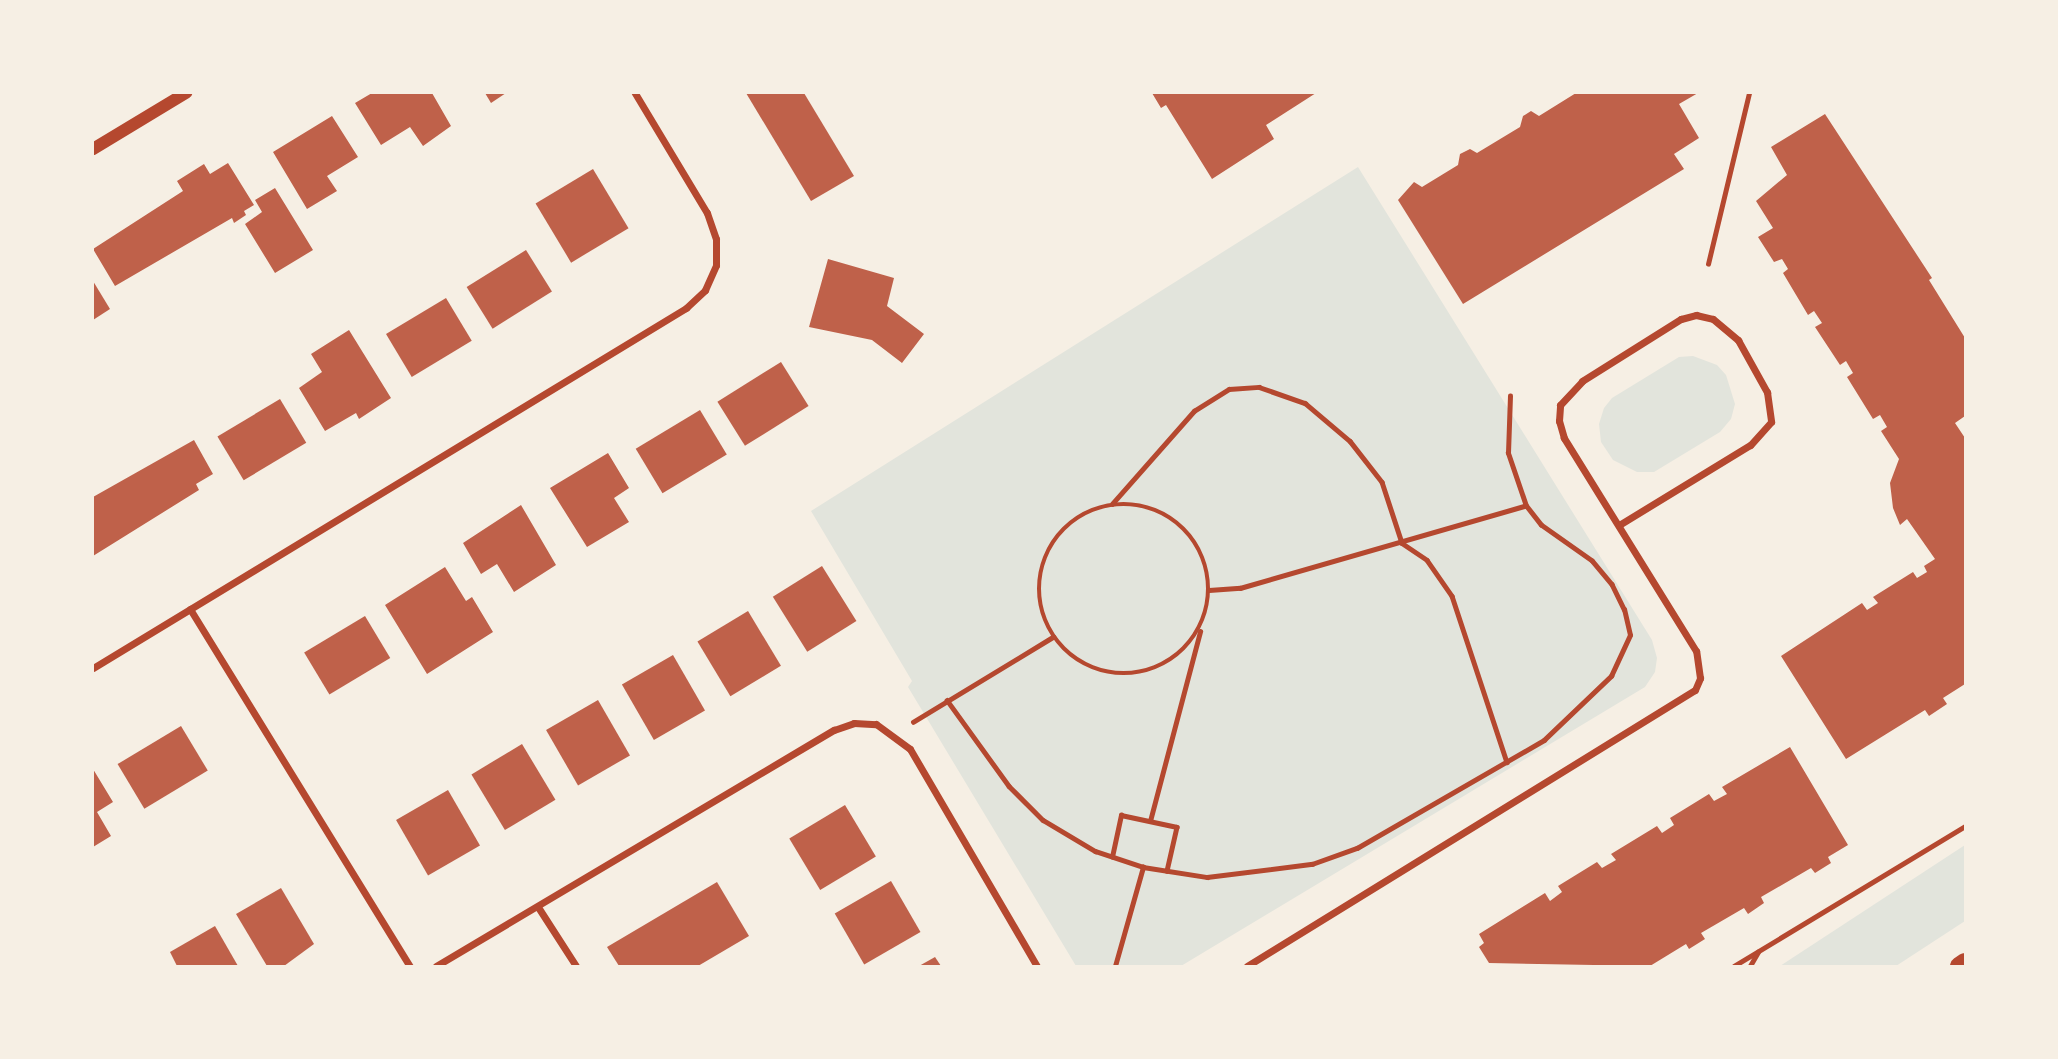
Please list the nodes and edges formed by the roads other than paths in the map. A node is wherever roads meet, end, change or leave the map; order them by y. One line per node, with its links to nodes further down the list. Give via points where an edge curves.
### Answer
1 (186, 93): 3 (street)
2 (635, 93): 5 (street, via 707,213 716,239 716,265 705,290 686,307)
3 (93, 149)
4 (1619, 525): 4 (street, via 1564,438 1560,405 1582,381 1681,319 1696,315 1713,318 1738,340 1767,393 1771,422 1751,445); 13 (street, via 1696,651 1700,678 1695,690)
5 (190, 609): 6 (street); 9 (street)
6 (93, 668)
7 (538, 907): 10 (street); 11 (street); 12 (street, via 834,730 854,723 876,724 910,749)
8 (1965, 962): 14 (main road)
9 (410, 966)
10 (436, 966)
11 (576, 966)
12 (1037, 966)
13 (1247, 966)
14 (1959, 966)

